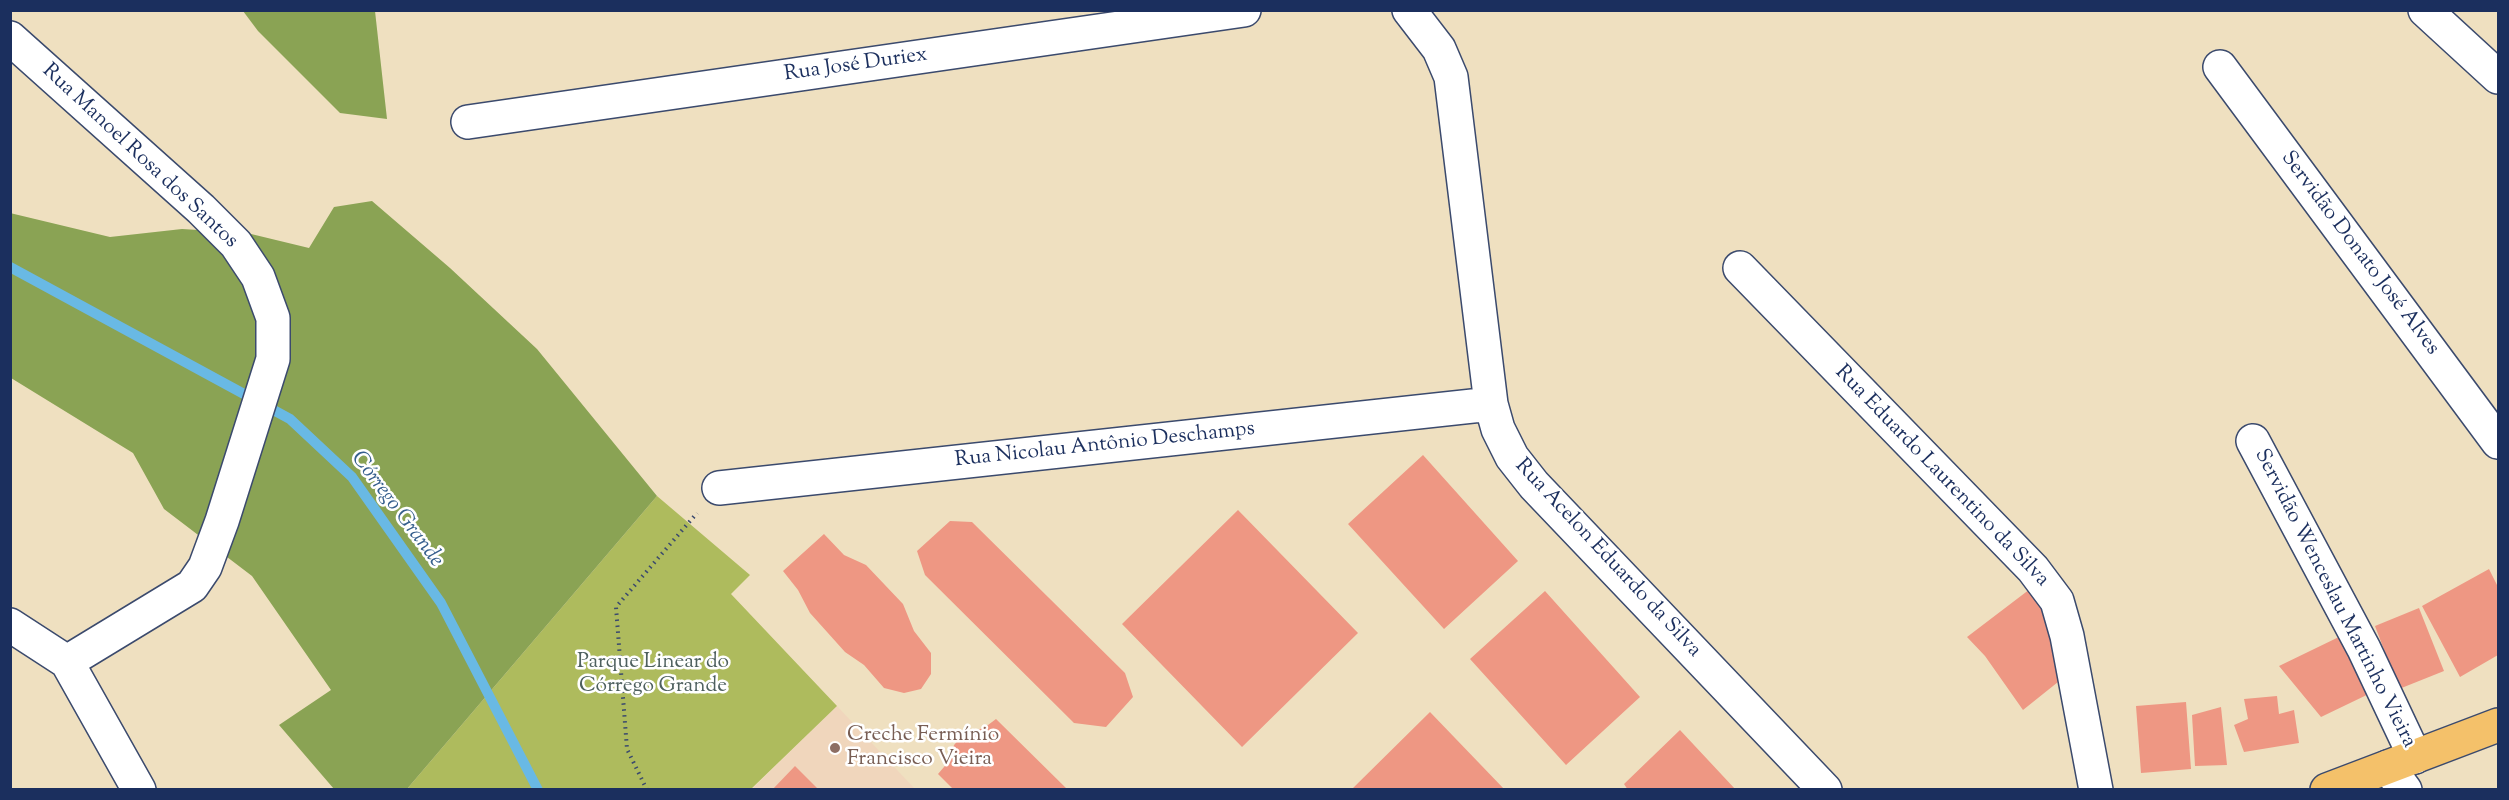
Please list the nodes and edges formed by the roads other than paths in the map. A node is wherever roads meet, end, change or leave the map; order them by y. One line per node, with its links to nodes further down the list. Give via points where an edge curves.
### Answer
1 (1244, 10): 7 (street, Rua José Duriex)
2 (1409, 10): 9 (street, Rua Acelon Eduardo da Silva, via 1439,49 1451,77)
3 (2426, 10): 6 (street)
4 (10, 38): 14 (street, Rua Manoel Rosa dos Santos, via 236,244 258,277 273,318 273,359 205,567 192,586)
5 (2220, 67): 11 (street, Servidão Donato José Alves)
6 (2499, 77)
7 (468, 122)
8 (1740, 268): 19 (street, Rua Eduardo Laurentino da Silva, via 2033,569 2056,600 2067,636)
9 (1491, 404): 12 (street, Rua Nicolau Antônio Deschamps); 18 (street, Rua Acelon Eduardo da Silva, via 1512,457 1534,486)
10 (2253, 441): 16 (street, Servidão Wenceslau Martinho Vieira, via 2364,649)
11 (2499, 442)
12 (719, 488)
13 (10, 625): 14 (street)
14 (67, 662): 17 (street)
15 (2499, 725): 16 (main road)
16 (2403, 771): 20 (main road)
17 (139, 789)
18 (1825, 789)
19 (2096, 789)
20 (2326, 789)

